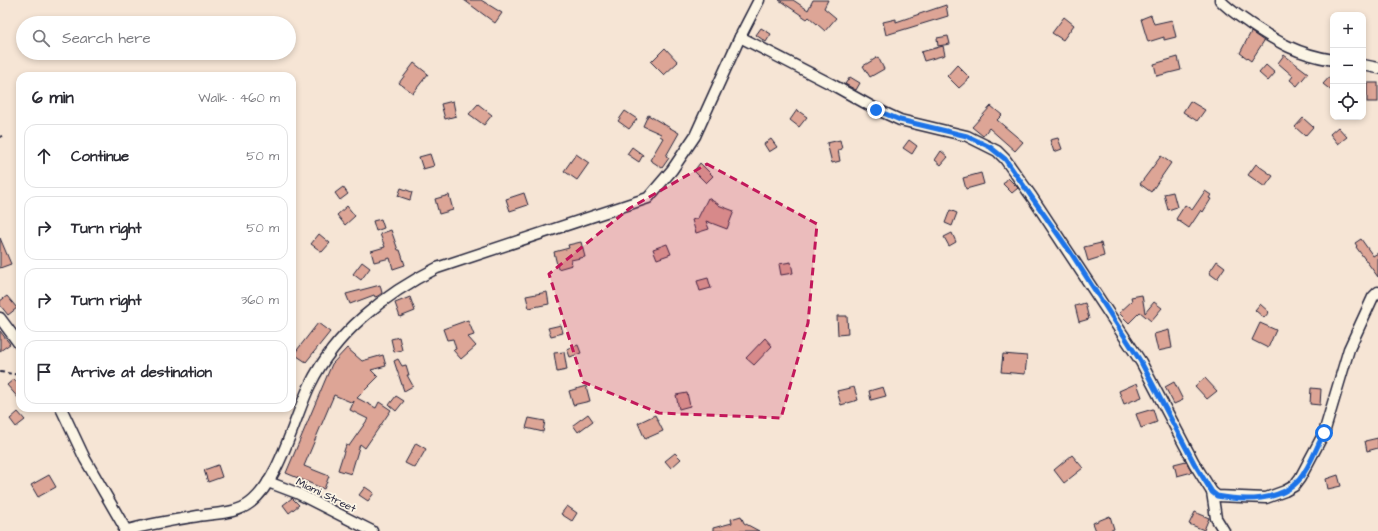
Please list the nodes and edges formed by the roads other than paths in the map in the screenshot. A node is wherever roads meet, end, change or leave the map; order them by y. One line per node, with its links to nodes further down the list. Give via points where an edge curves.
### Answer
1 (759, 0): 3 (street)
2 (1220, 0): 4 (street, via 1254,26 1295,51)
3 (740, 37): 11 (street, via 694,136 672,170 648,198 437,268 406,284 357,322 329,352 310,385); 12 (street, via 900,120 967,136 997,151 1045,216 1141,362)
4 (1330, 59)
5 (1366, 65): 6 (street)
6 (1378, 68)
7 (1378, 292): 12 (street, via 1373,297 1349,349 1324,433 1294,486 1266,498 1224,497)
8 (0, 318): 9 (street)
9 (16, 340)
10 (63, 412): 13 (street, via 85,459)
11 (268, 482): 13 (street, via 258,495 242,508); 14 (street, Miami Street, via 297,493)
12 (1212, 492): 15 (street, via 1216,518)
13 (125, 531)
14 (372, 531)
15 (1224, 531)

